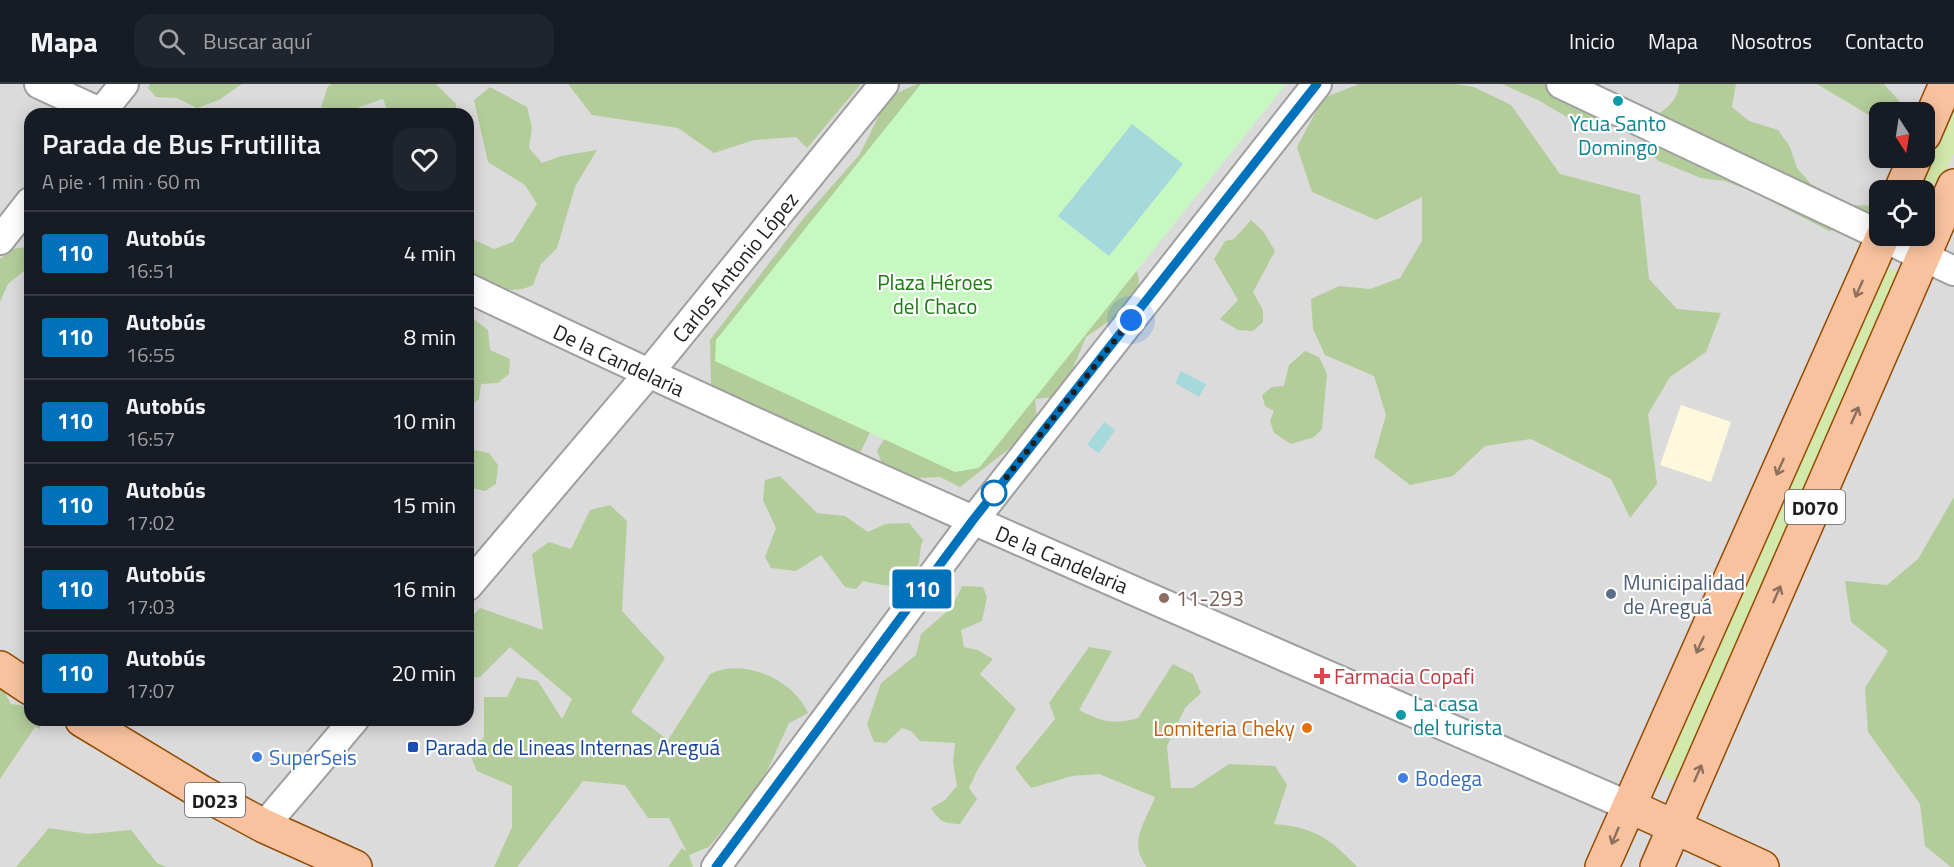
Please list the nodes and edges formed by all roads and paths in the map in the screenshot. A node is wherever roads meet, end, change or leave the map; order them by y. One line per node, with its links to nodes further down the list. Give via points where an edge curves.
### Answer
1 (39, 84): 7 (street)
2 (124, 84): 8 (street)
3 (884, 84): 19 (street, Carlos Antonio López)
4 (1317, 84): 20 (street)
5 (1561, 84): 12 (street)
6 (1946, 84): 9 (main road)
7 (89, 108)
8 (106, 108)
9 (1935, 110)
10 (1954, 186): 16 (main road, D070)
11 (24, 210): 13 (street)
12 (1869, 230)
13 (0, 240)
14 (1877, 246): 26 (main road, D070, one-way to 26)
15 (1902, 246): 16 (street)
16 (1925, 257): 17 (street); 28 (main road, D070, one-way to 16)
17 (1954, 271)
18 (474, 291): 19 (street, De la Candelaria)
19 (648, 374): 20 (street, De la Candelaria); 21 (street, Carlos Antonio López)
20 (973, 520): 26 (street, De la Candelaria); 30 (street)
21 (474, 579)
22 (0, 668): 23 (main road)
23 (24, 684)
24 (92, 726): 27 (main road, D023)
25 (349, 726): 27 (street)
26 (1629, 806): 28 (main road); 31 (main road, one-way to 31)
27 (264, 826): 29 (main road, D023)
28 (1675, 826): 32 (main road); 33 (main road)
29 (355, 867)
30 (716, 867)
31 (1602, 867)
32 (1657, 867)
33 (1762, 867)

